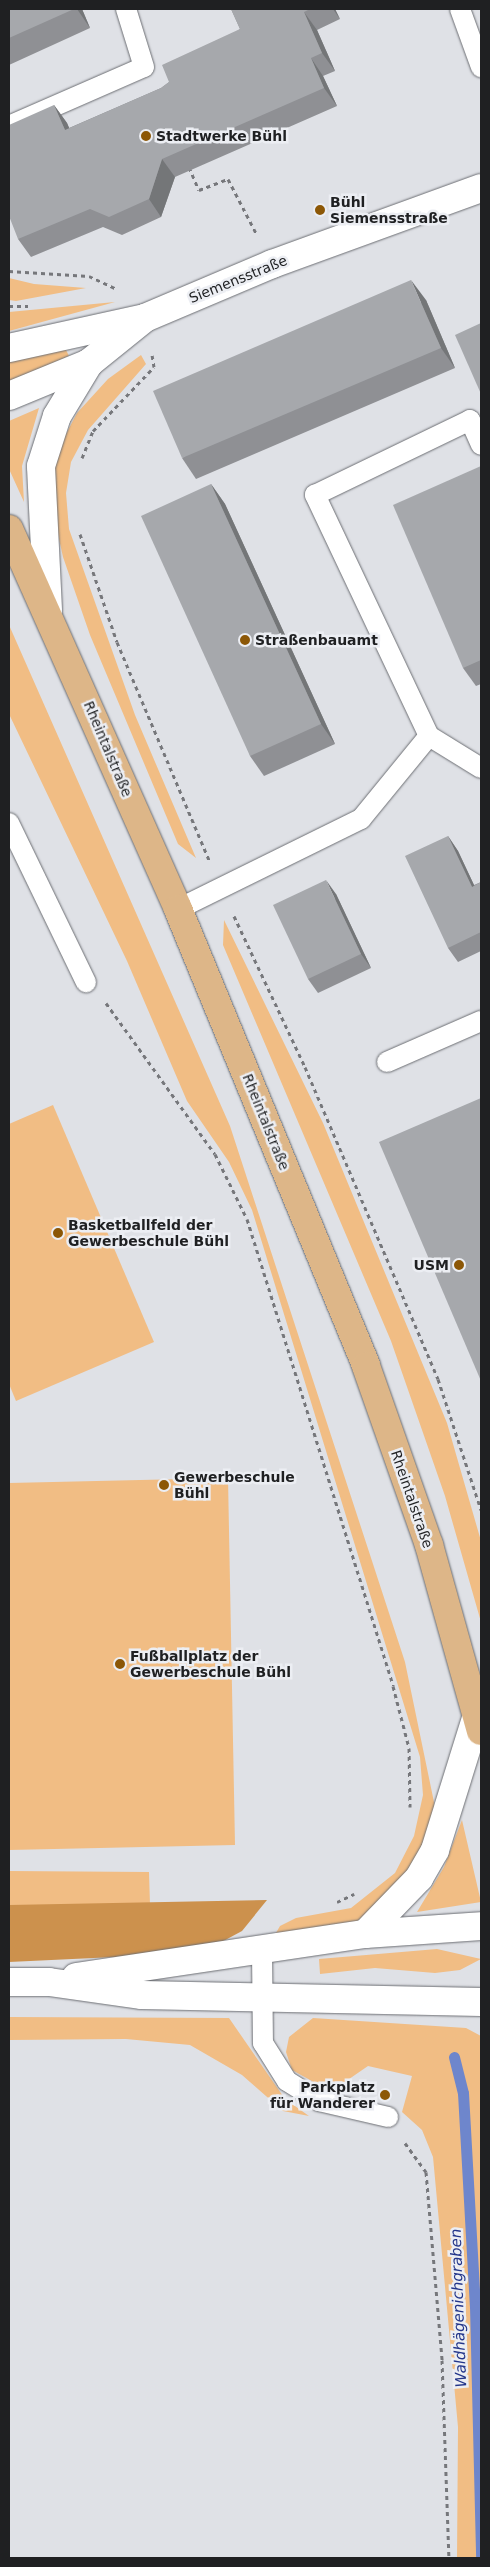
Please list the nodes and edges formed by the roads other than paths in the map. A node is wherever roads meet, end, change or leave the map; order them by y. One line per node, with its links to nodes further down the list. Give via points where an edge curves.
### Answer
1 (126, 9): 5 (lane, via 144,67)
2 (460, 9): 3 (lane)
3 (477, 47): 4 (lane)
4 (481, 67)
5 (9, 126)
6 (481, 188): 7 (street, Siemensstraße, via 272,264)
7 (145, 318): 8 (street); 9 (street, Siemensstraße)
8 (9, 348)
9 (89, 363): 10 (street, Siemensstraße); 13 (street, via 57,416 41,466)
10 (9, 396)
11 (481, 444): 14 (lane, via 470,420 315,495)
12 (9, 529): 13 (main road, Rheintalstraße)
13 (48, 610): 17 (main road, Rheintalstraße)
14 (430, 736): 15 (lane); 17 (lane, via 361,820)
15 (481, 768)
16 (9, 823): 18 (lane)
17 (178, 909): 21 (main road, Rheintalstraße, via 366,1366 429,1545)
18 (86, 982)
19 (481, 1021): 20 (lane)
20 (387, 1062)
21 (479, 1723): 23 (street, via 435,1850 419,1878)
22 (481, 1926): 23 (street)
23 (366, 1934): 24 (street)
24 (262, 1951): 26 (street); 27 (lane)
25 (9, 1982): 26 (street)
26 (48, 1982): 27 (street, via 142,1995)
27 (264, 1998): 28 (street); 29 (lane, via 263,2043 286,2081 319,2101)
28 (481, 2002)
29 (388, 2117)

